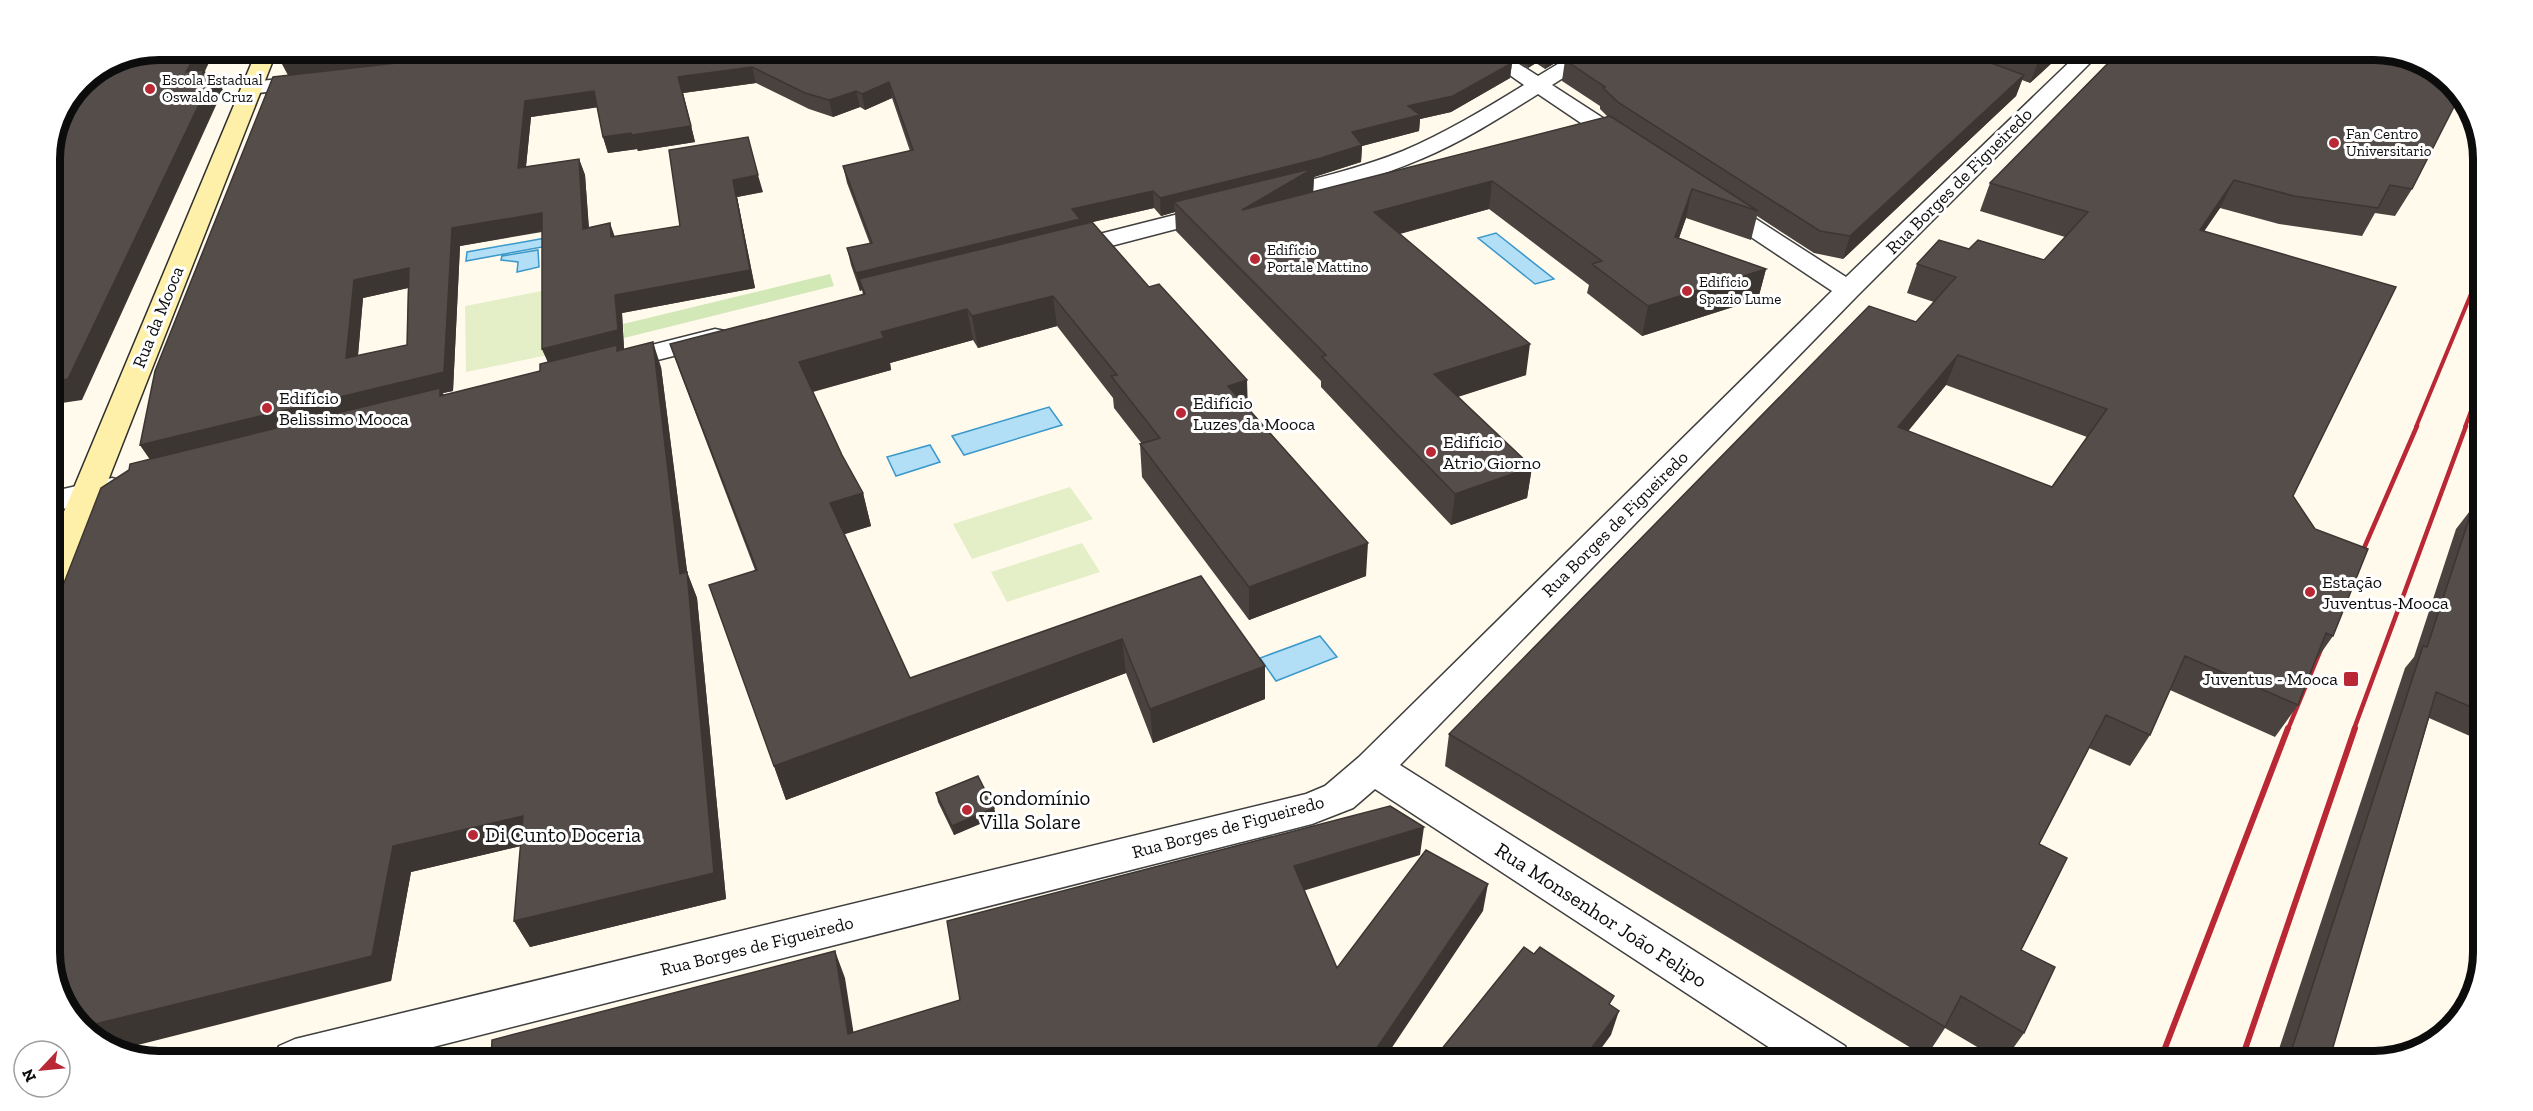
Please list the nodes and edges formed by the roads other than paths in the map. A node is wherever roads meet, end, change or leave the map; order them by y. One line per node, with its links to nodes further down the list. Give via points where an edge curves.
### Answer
1 (263, 60): 7 (main road, Rua da Mooca)
2 (1500, 60): 6 (street)
3 (1577, 60): 6 (street)
4 (2080, 60): 11 (street, Rua Borges de Figueiredo, via 2035,93)
5 (336, 78): 7 (street)
6 (1537, 84): 8 (street); 10 (street, via 1410,156 1329,182)
7 (251, 88): 15 (main road, Rua da Mooca)
8 (1652, 160)
9 (1701, 193): 11 (street)
10 (1042, 256)
11 (1848, 290): 18 (street, Rua Borges de Figueiredo)
12 (742, 331): 13 (street)
13 (593, 368)
14 (132, 483): 15 (street)
15 (86, 494): 16 (street); 17 (main road, Rua da Mooca)
16 (60, 500)
17 (60, 560)
18 (1373, 768): 19 (street, Rua Borges de Figueiredo, via 1339,797 1312,808); 20 (street, Rua Monsenhor João Felipo)
19 (340, 1051)
20 (1812, 1051)

